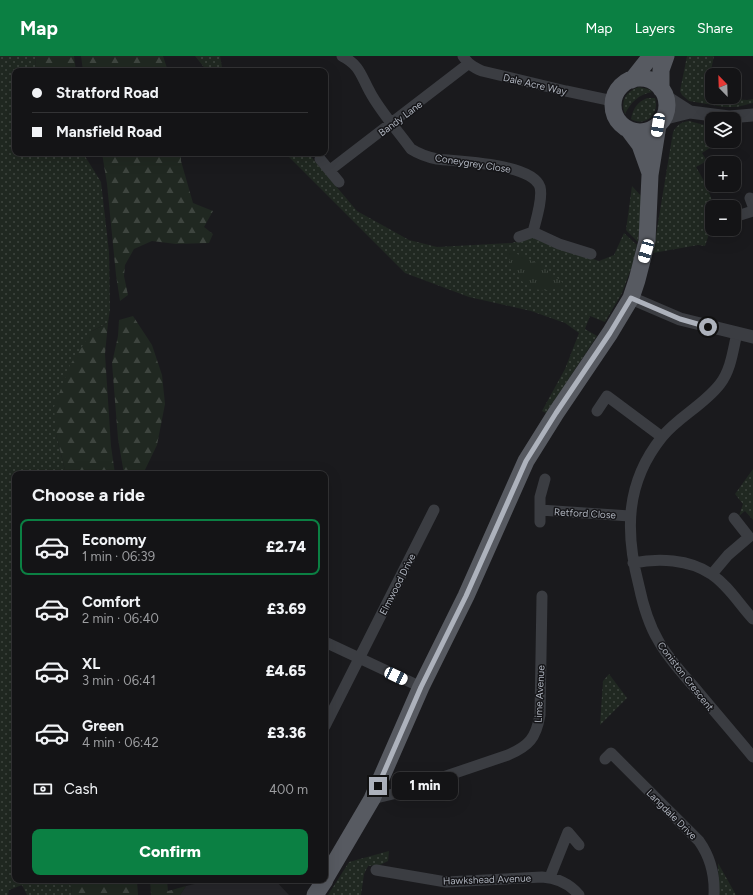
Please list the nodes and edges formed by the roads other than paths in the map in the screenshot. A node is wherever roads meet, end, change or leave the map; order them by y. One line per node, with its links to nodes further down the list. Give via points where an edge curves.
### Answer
1 (342, 56): 11 (street, Coneygrey Close, via 357,66 370,92)
2 (651, 56): 5 (main road)
3 (666, 56): 6 (main road, via 661,70)
4 (466, 60): 7 (street, Dale Acre Way, via 473,68 482,71); 11 (street, Bandy Lane)
5 (632, 80): 6 (main road, via 648,80); 7 (main road, via 623,84)
6 (663, 93): 8 (street); 10 (main road, via 666,108)
7 (613, 101): 12 (main road, via 618,122)
8 (690, 112): 9 (street, via 729,116); 10 (street)
9 (753, 115)
10 (660, 122): 12 (main road, via 646,131); 15 (main road)
11 (392, 124): 14 (street, Bandy Lane); 19 (street, Coneygrey Close, via 411,149 420,154 528,174 541,192)
12 (628, 129): 15 (main road, via 640,145)
13 (320, 159): 14 (street)
14 (330, 170): 16 (street)
15 (650, 175): 22 (main road, via 647,241)
16 (339, 182)
17 (753, 210): 18 (street)
18 (741, 214)
19 (533, 232): 20 (street); 21 (street, via 559,244)
20 (519, 237)
21 (592, 254)
22 (631, 298): 23 (street, via 680,319); 40 (main road, via 526,461 466,596)
23 (737, 333): 24 (street); 26 (street, Coniston Crescent, via 731,363 721,384)
24 (753, 337)
25 (597, 411): 26 (street, via 607,396)
26 (662, 437): 30 (street, Coniston Crescent, via 639,474)
27 (545, 479): 29 (street, Retford Close, via 540,497)
28 (434, 510): 39 (street, Elmwood Drive)
29 (540, 510): 30 (street, Retford Close); 32 (street, Retford Close)
30 (630, 516): 34 (street, Coniston Crescent)
31 (734, 518): 33 (street)
32 (540, 522)
33 (751, 539): 35 (street, via 728,555)
34 (633, 563): 35 (street, via 680,562); 42 (street, Coniston Crescent, via 645,612 658,641 684,676)
35 (712, 574): 37 (street)
36 (542, 596): 44 (street, Lime Avenue, via 540,715 537,729 529,742 508,755)
37 (753, 619)
38 (328, 643): 39 (street)
39 (359, 658): 40 (street); 41 (street, Elmwood Drive)
40 (421, 687): 44 (main road)
41 (328, 720)
42 (753, 757)
43 (605, 759): 52 (street, Langdale Drive, via 610,753 698,841 706,852 713,871)
44 (372, 799): 47 (main road)
45 (579, 845): 48 (street, via 568,832)
46 (376, 870): 48 (street, Hawkshead Avenue, via 392,867 446,882)
47 (328, 875)
48 (550, 877): 51 (street, Hawkshead Avenue, via 567,884)
49 (323, 883): 50 (main road)
50 (316, 895)
51 (579, 895)
52 (714, 895)

